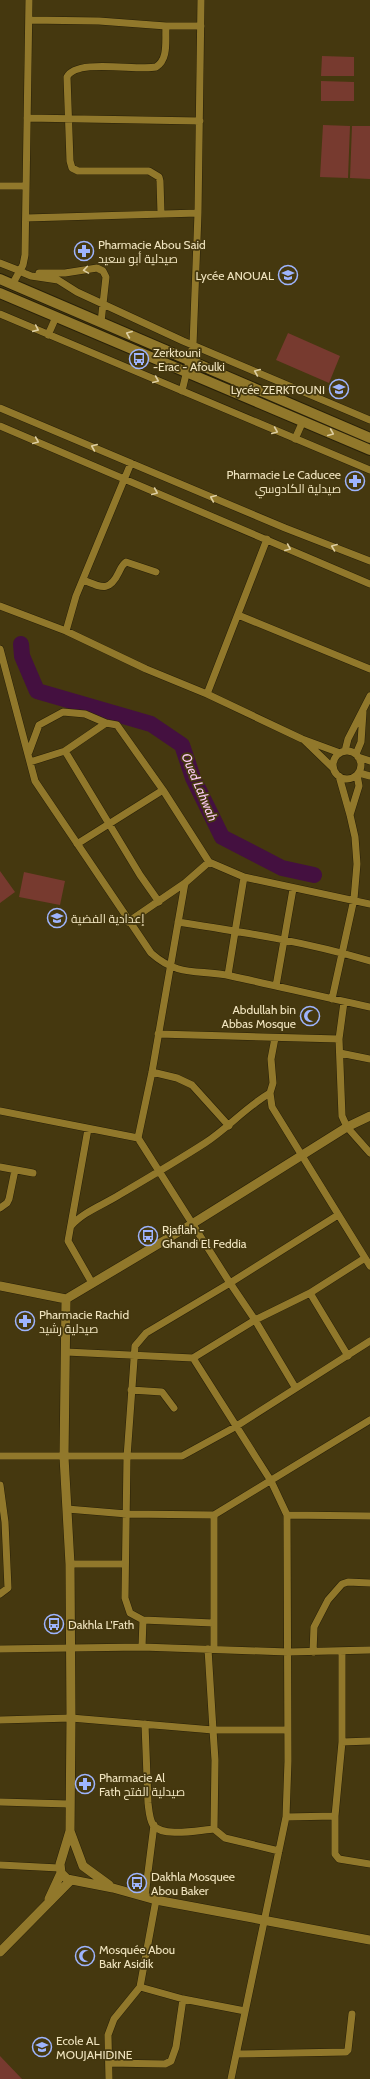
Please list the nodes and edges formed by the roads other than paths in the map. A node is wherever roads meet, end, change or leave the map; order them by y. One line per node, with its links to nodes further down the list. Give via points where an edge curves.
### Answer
1 (29, 0): 3 (street)
2 (201, 0): 5 (street)
3 (29, 20): 4 (street, via 99,21); 6 (street)
4 (166, 26): 5 (street); 7 (street, via 165,56 156,67 85,67 72,70 67,77)
5 (201, 26): 8 (street)
6 (27, 118): 7 (street); 10 (street)
7 (68, 119): 8 (street); 12 (street, via 72,168 78,171 149,171 160,181)
8 (200, 120): 11 (street)
9 (0, 186): 10 (street)
10 (26, 186): 13 (street)
11 (198, 213): 12 (street); 26 (street)
12 (161, 214): 13 (street)
13 (26, 218): 15 (street, via 24,261)
14 (0, 263): 15 (street)
15 (19, 271): 16 (street); 18 (street); 19 (street, via 31,276 58,280)
16 (69, 273): 19 (street); 21 (street, one-way to 16, via 106,277 103,271 97,268)
17 (0, 279): 18 (main road)
18 (12, 285): 24 (main road)
19 (67, 285): 21 (street)
20 (0, 293): 23 (main road)
21 (104, 305): 24 (street); 26 (street)
22 (0, 314): 25 (street, one-way to 25)
23 (56, 317): 25 (street); 28 (main road)
24 (100, 322): 27 (main road, one-way to 24)
25 (48, 335): 29 (street, one-way to 29)
26 (193, 345): 27 (street); 31 (street, one-way to 26)
27 (190, 360): 28 (street); 34 (main road)
28 (186, 371): 29 (street); 32 (main road)
29 (182, 391): 35 (street, one-way to 35)
30 (0, 408): 37 (street, one-way to 30)
31 (370, 420)
32 (303, 421): 35 (street); 36 (main road, one-way to 36)
33 (0, 426): 39 (street, one-way to 39)
34 (370, 438)
35 (295, 439): 38 (street)
36 (370, 450)
37 (132, 463): 39 (street); 41 (street, one-way to 37)
38 (370, 470)
39 (125, 479): 40 (street, one-way to 40); 43 (street)
40 (267, 539): 44 (street, one-way to 44); 46 (street)
41 (370, 562)
42 (156, 572): 43 (street, via 126,562 122,564 113,583 107,587)
43 (83, 580): 47 (street)
44 (370, 584)
45 (0, 606): 47 (street)
46 (238, 615): 49 (street); 50 (street)
47 (66, 631): 50 (street, via 146,669)
48 (0, 648): 56 (street)
49 (370, 669)
50 (207, 694): 54 (street)
51 (370, 696): 52 (street)
52 (363, 712): 57 (street); 58 (street)
53 (106, 723): 55 (street); 56 (street, via 85,714 63,712 39,725); 65 (street, via 119,727)
54 (302, 738): 57 (street); 61 (street)
55 (65, 751): 60 (street); 67 (street)
56 (28, 752): 60 (street)
57 (342, 752): 58 (street); 61 (street, via 333,762)
58 (357, 755): 59 (street); 62 (street, via 361,763)
59 (370, 761)
60 (30, 762): 68 (street, via 39,787)
61 (333, 768): 63 (street)
62 (358, 774): 63 (street, via 349,779); 64 (street); 66 (street, via 359,786)
63 (338, 776): 66 (street)
64 (370, 776)
65 (163, 790): 67 (street); 69 (street)
66 (350, 815): 73 (street, via 357,864)
67 (108, 824): 68 (street); 74 (street)
68 (77, 844): 76 (street)
69 (209, 862): 70 (street); 71 (street)
70 (244, 877): 72 (street); 78 (street)
71 (185, 883): 74 (street); 77 (street)
72 (293, 889): 73 (street); 79 (street)
73 (354, 899): 75 (street); 80 (street)
74 (160, 902): 76 (street)
75 (370, 904)
76 (128, 922): 82 (street, via 151,953)
77 (178, 922): 78 (street); 82 (street)
78 (237, 931): 79 (street); 83 (street)
79 (285, 941): 80 (street); 84 (street)
80 (341, 952): 81 (street); 85 (street)
81 (370, 960)
82 (171, 966): 83 (street, via 192,973); 88 (street)
83 (228, 975): 84 (street)
84 (276, 986): 85 (street)
85 (332, 999): 86 (street)
86 (344, 1002): 87 (street); 90 (street)
87 (370, 1007)
88 (158, 1034): 89 (street); 93 (street)
89 (275, 1038): 90 (street); 94 (street, via 271,1059 273,1083)
90 (339, 1039): 91 (street)
91 (340, 1053): 92 (street); 98 (street, via 342,1116)
92 (370, 1058)
93 (152, 1072): 97 (street, via 177,1078 192,1085); 100 (street)
94 (270, 1093): 97 (street, via 255,1101); 102 (street, via 276,1116)
95 (0, 1111): 99 (street)
96 (370, 1116): 98 (street)
97 (229, 1126): 105 (street)
98 (347, 1126): 101 (street); 102 (street)
99 (88, 1129): 100 (street); 110 (street)
100 (138, 1138): 105 (street)
101 (370, 1153)
102 (303, 1155): 108 (street); 109 (street)
103 (0, 1167): 104 (street)
104 (16, 1170): 106 (street); 107 (street, via 9,1199)
105 (160, 1170): 109 (street); 110 (street, via 78,1218)
106 (33, 1173)
107 (0, 1208)
108 (338, 1215): 111 (street); 114 (street)
109 (192, 1224): 113 (street); 114 (street)
110 (71, 1226): 113 (street, via 68,1242)
111 (365, 1258): 112 (street); 116 (street)
112 (370, 1266)
113 (92, 1283): 117 (street)
114 (230, 1283): 118 (street); 121 (street, via 146,1333 135,1346)
115 (0, 1286): 117 (street)
116 (310, 1292): 118 (street); 122 (street)
117 (66, 1299): 120 (street)
118 (255, 1320): 123 (street); 124 (street)
119 (370, 1341): 122 (street)
120 (66, 1352): 121 (street); 130 (street)
121 (134, 1354): 123 (street); 125 (street)
122 (348, 1356): 124 (street)
123 (193, 1358): 128 (street)
124 (295, 1387): 128 (street)
125 (131, 1390): 126 (street, via 162,1392); 131 (street)
126 (174, 1408)
127 (370, 1420): 132 (street)
128 (235, 1427): 131 (street, via 182,1456); 132 (street)
129 (0, 1456): 130 (street)
130 (64, 1457): 131 (street); 134 (street)
131 (127, 1457): 135 (street)
132 (270, 1481): 136 (street); 137 (street)
133 (0, 1485): 142 (street, via 8,1588)
134 (67, 1509): 135 (street); 139 (street)
135 (126, 1514): 136 (street); 140 (street)
136 (214, 1515): 144 (street)
137 (287, 1515): 138 (street); 151 (street)
138 (370, 1516)
139 (70, 1564): 140 (street); 146 (street)
140 (124, 1564): 143 (street, via 126,1603 130,1613)
141 (370, 1582): 152 (street, via 342,1584 328,1600 314,1627)
142 (0, 1594)
143 (143, 1620): 144 (street); 145 (street)
144 (213, 1623): 148 (street)
145 (142, 1646): 146 (street); 148 (street)
146 (71, 1647): 147 (street); 153 (street)
147 (0, 1649)
148 (211, 1649): 151 (street); 156 (street)
149 (370, 1650): 150 (street)
150 (342, 1651): 152 (street); 159 (street)
151 (288, 1652): 152 (street); 157 (street)
152 (313, 1652)
153 (71, 1718): 154 (street); 155 (street); 161 (street)
154 (0, 1720)
155 (145, 1724): 156 (street); 164 (street, via 149,1815)
156 (213, 1730): 157 (street); 165 (street)
157 (287, 1730): 163 (street)
158 (370, 1741): 159 (street)
159 (342, 1742): 162 (street)
160 (0, 1802): 161 (street)
161 (70, 1804): 166 (street)
162 (335, 1816): 163 (street); 170 (street, via 336,1857)
163 (286, 1817): 167 (street)
164 (154, 1825): 165 (street, via 168,1833); 174 (street)
165 (214, 1829): 167 (street, via 225,1838)
166 (70, 1831): 168 (street); 171 (street)
167 (279, 1851): 177 (street)
168 (81, 1862): 171 (street, via 71,1856); 172 (street, via 82,1874); 173 (street)
169 (0, 1864): 171 (street)
170 (370, 1864)
171 (61, 1867): 172 (street, via 63,1877); 176 (street)
172 (73, 1880): 173 (street); 176 (street)
173 (113, 1888): 174 (street)
174 (145, 1896): 175 (street)
175 (156, 1900): 177 (street); 180 (street)
176 (47, 1904): 179 (street)
177 (266, 1920): 178 (street); 182 (street)
178 (370, 1940)
179 (0, 1952)
180 (140, 1987): 181 (street); 185 (street, via 111,2025 108,2034)
181 (183, 1999): 182 (street); 185 (street, via 176,2047 171,2061 165,2064)
182 (245, 2011): 184 (street)
183 (352, 2014): 184 (street, via 346,2052)
184 (236, 2054): 187 (street)
185 (109, 2063): 186 (street)
186 (109, 2079)
187 (231, 2079)

